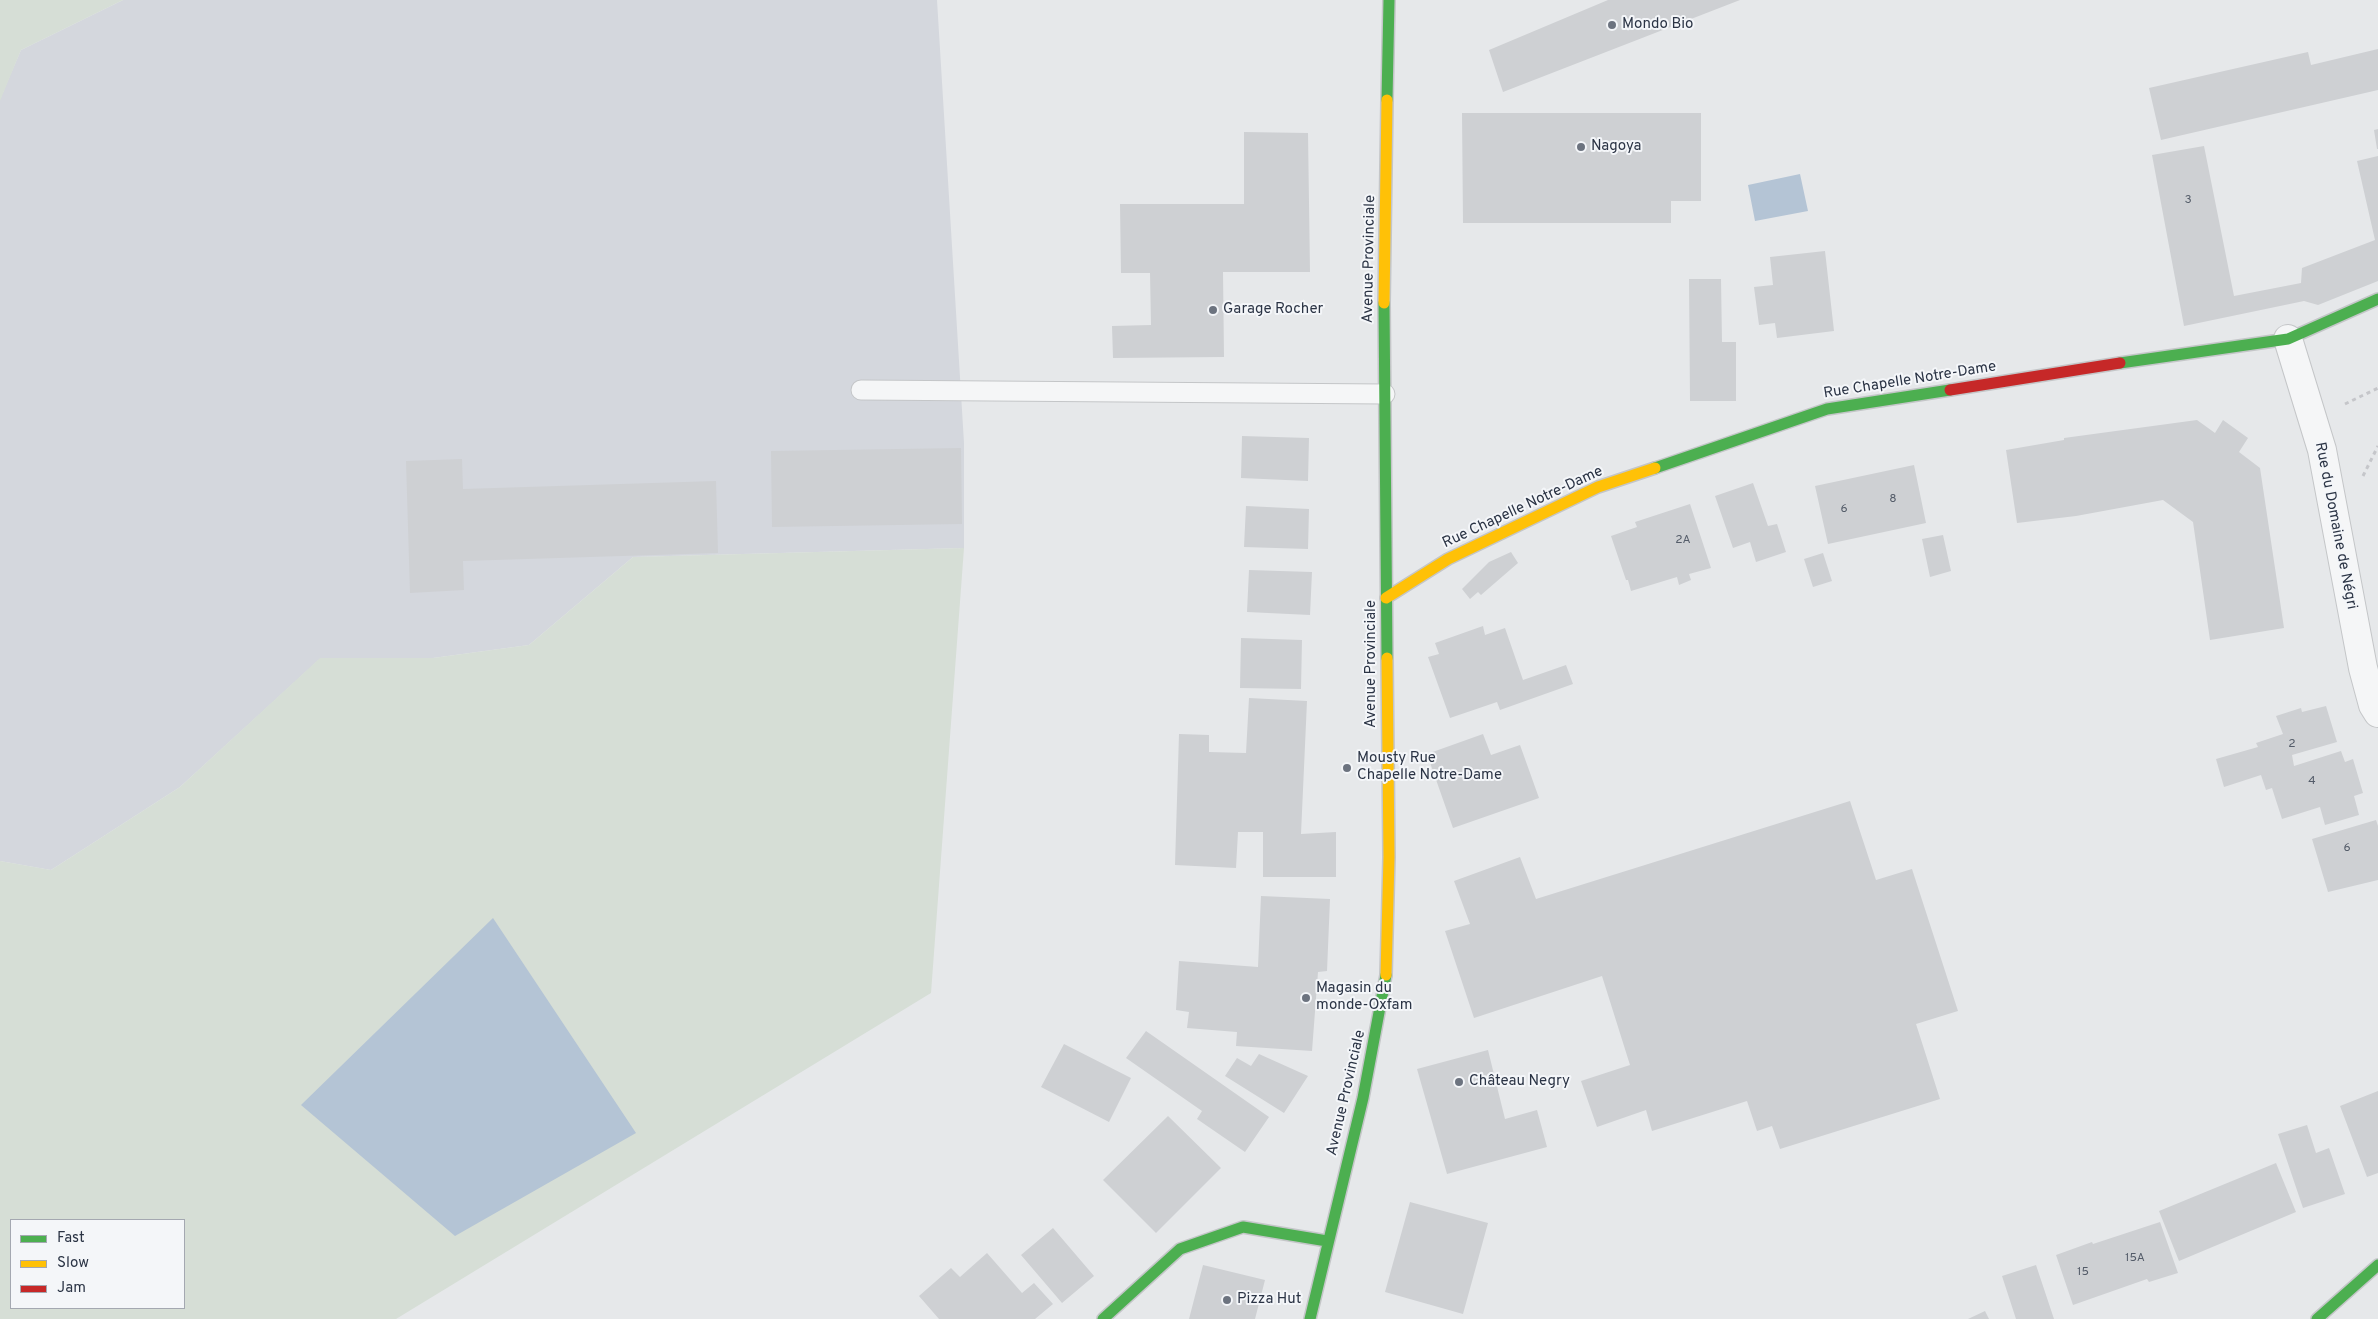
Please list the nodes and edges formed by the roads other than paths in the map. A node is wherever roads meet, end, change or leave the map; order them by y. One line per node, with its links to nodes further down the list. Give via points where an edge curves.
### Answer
1 (1389, 0): 5 (street, Avenue Provinciale)
2 (2378, 300): 3 (street, Rue Chapelle Notre-Dame)
3 (2288, 339): 6 (street, Rue Chapelle Notre-Dame, via 1827,409 1598,487 1448,559); 7 (street, Rue du Domaine de Négri, via 2322,450 2363,668 2373,706)
4 (861, 390): 5 (lane)
5 (1385, 394): 6 (street, Avenue Provinciale)
6 (1386, 598): 8 (street, Avenue Provinciale, via 1389,858 1386,985 1364,1098)
7 (2378, 713)
8 (1327, 1242): 10 (street, via 1243,1227 1180,1249); 11 (street, Avenue Provinciale)
9 (2378, 1265): 12 (street)
10 (1103, 1319)
11 (1310, 1319)
12 (2317, 1319)

